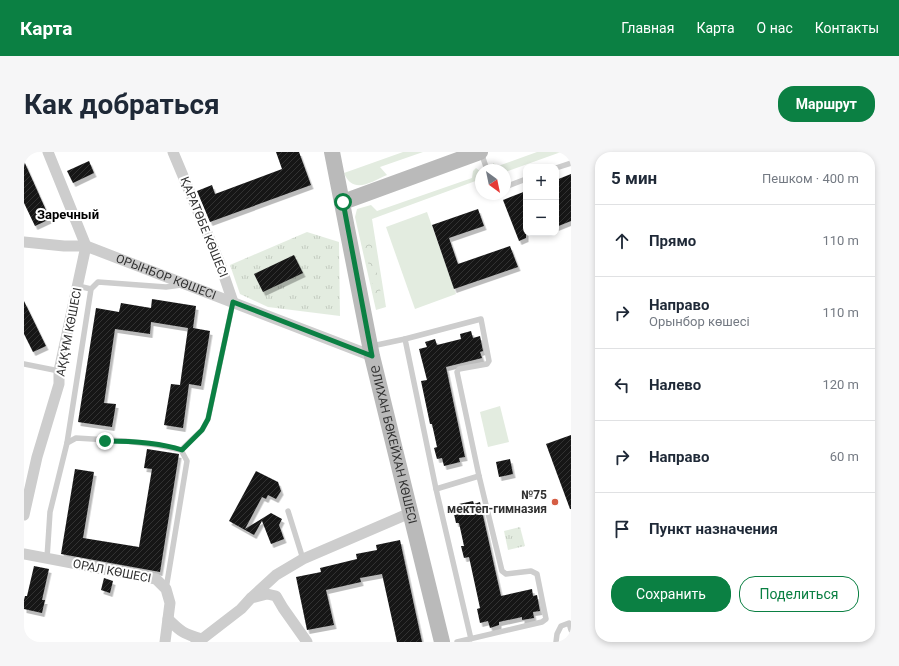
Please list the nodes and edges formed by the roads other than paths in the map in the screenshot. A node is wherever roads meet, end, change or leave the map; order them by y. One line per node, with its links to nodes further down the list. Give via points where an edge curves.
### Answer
1 (48, 152): 12 (street)
2 (173, 152): 16 (street, ҚАРАТӨБЕ КӨШЕСІ, via 220,264)
3 (332, 152): 10 (street, ӘЛИХАН БӨКЕЙХАН КӨШЕСІ)
4 (480, 152): 6 (lane); 10 (street)
5 (571, 163): 7 (lane)
6 (485, 164)
7 (559, 167)
8 (523, 181): 9 (lane)
9 (511, 185)
10 (343, 202): 18 (street, ӘЛИХАН БӨКЕЙХАН КӨШЕСІ)
11 (24, 242): 12 (street, ОРЫНБОР КӨШЕСІ)
12 (86, 246): 13 (street, ОРЫНБОР КӨШЕСІ); 14 (street, АҚҚҰМ КӨШЕСІ)
13 (183, 284): 15 (lane, via 166,287 98,282); 16 (street, ОРЫНБОР КӨШЕСІ)
14 (78, 286): 15 (lane); 20 (street, АҚҚҰМ КӨШЕСІ)
15 (91, 289): 21 (lane)
16 (233, 302): 18 (street, ОРЫНБОР КӨШЕСІ); 22 (lane, via 208,419 202,430)
17 (405, 339): 18 (lane); 23 (lane, via 481,319 489,361 487,364 459,369 457,372); 24 (lane)
18 (371, 351): 27 (street, ӘЛИХАН БӨКЕЙХАН КӨШЕСІ)
19 (24, 364): 20 (lane)
20 (59, 371): 25 (street, АҚҚҰМ КӨШЕСІ, via 59,384 37,457)
21 (67, 443): 22 (lane, via 76,438 125,441); 29 (lane, via 50,512)
22 (182, 450): 31 (lane, via 187,461)
23 (479, 476): 24 (lane); 35 (lane, via 502,571 506,574 531,571 537,574 546,618 542,622)
24 (436, 489): 35 (lane)
25 (25, 510)
26 (288, 511): 30 (lane)
27 (410, 513): 30 (street); 39 (street, ӘЛИХАН БӨКЕЙХАН КӨШЕСІ)
28 (24, 554): 29 (street, ОРАЛ КӨШЕСІ)
29 (47, 558): 31 (street, ОРАЛ КӨШЕСІ, via 156,579)
30 (303, 559): 32 (street, via 276,575)
31 (166, 589): 33 (street, ОРАЛ КӨШЕСІ, via 170,603)
32 (251, 598): 36 (street, via 241,609); 38 (street, via 267,594 276,596)
33 (168, 619): 36 (street, via 180,631); 37 (street, ОРАЛ КӨШЕСІ)
34 (571, 630): 41 (lane, via 569,623 560,626)
35 (471, 639): 40 (lane)
36 (199, 640)
37 (165, 642)
38 (307, 642)
39 (442, 642)
40 (457, 642)
41 (556, 642)

